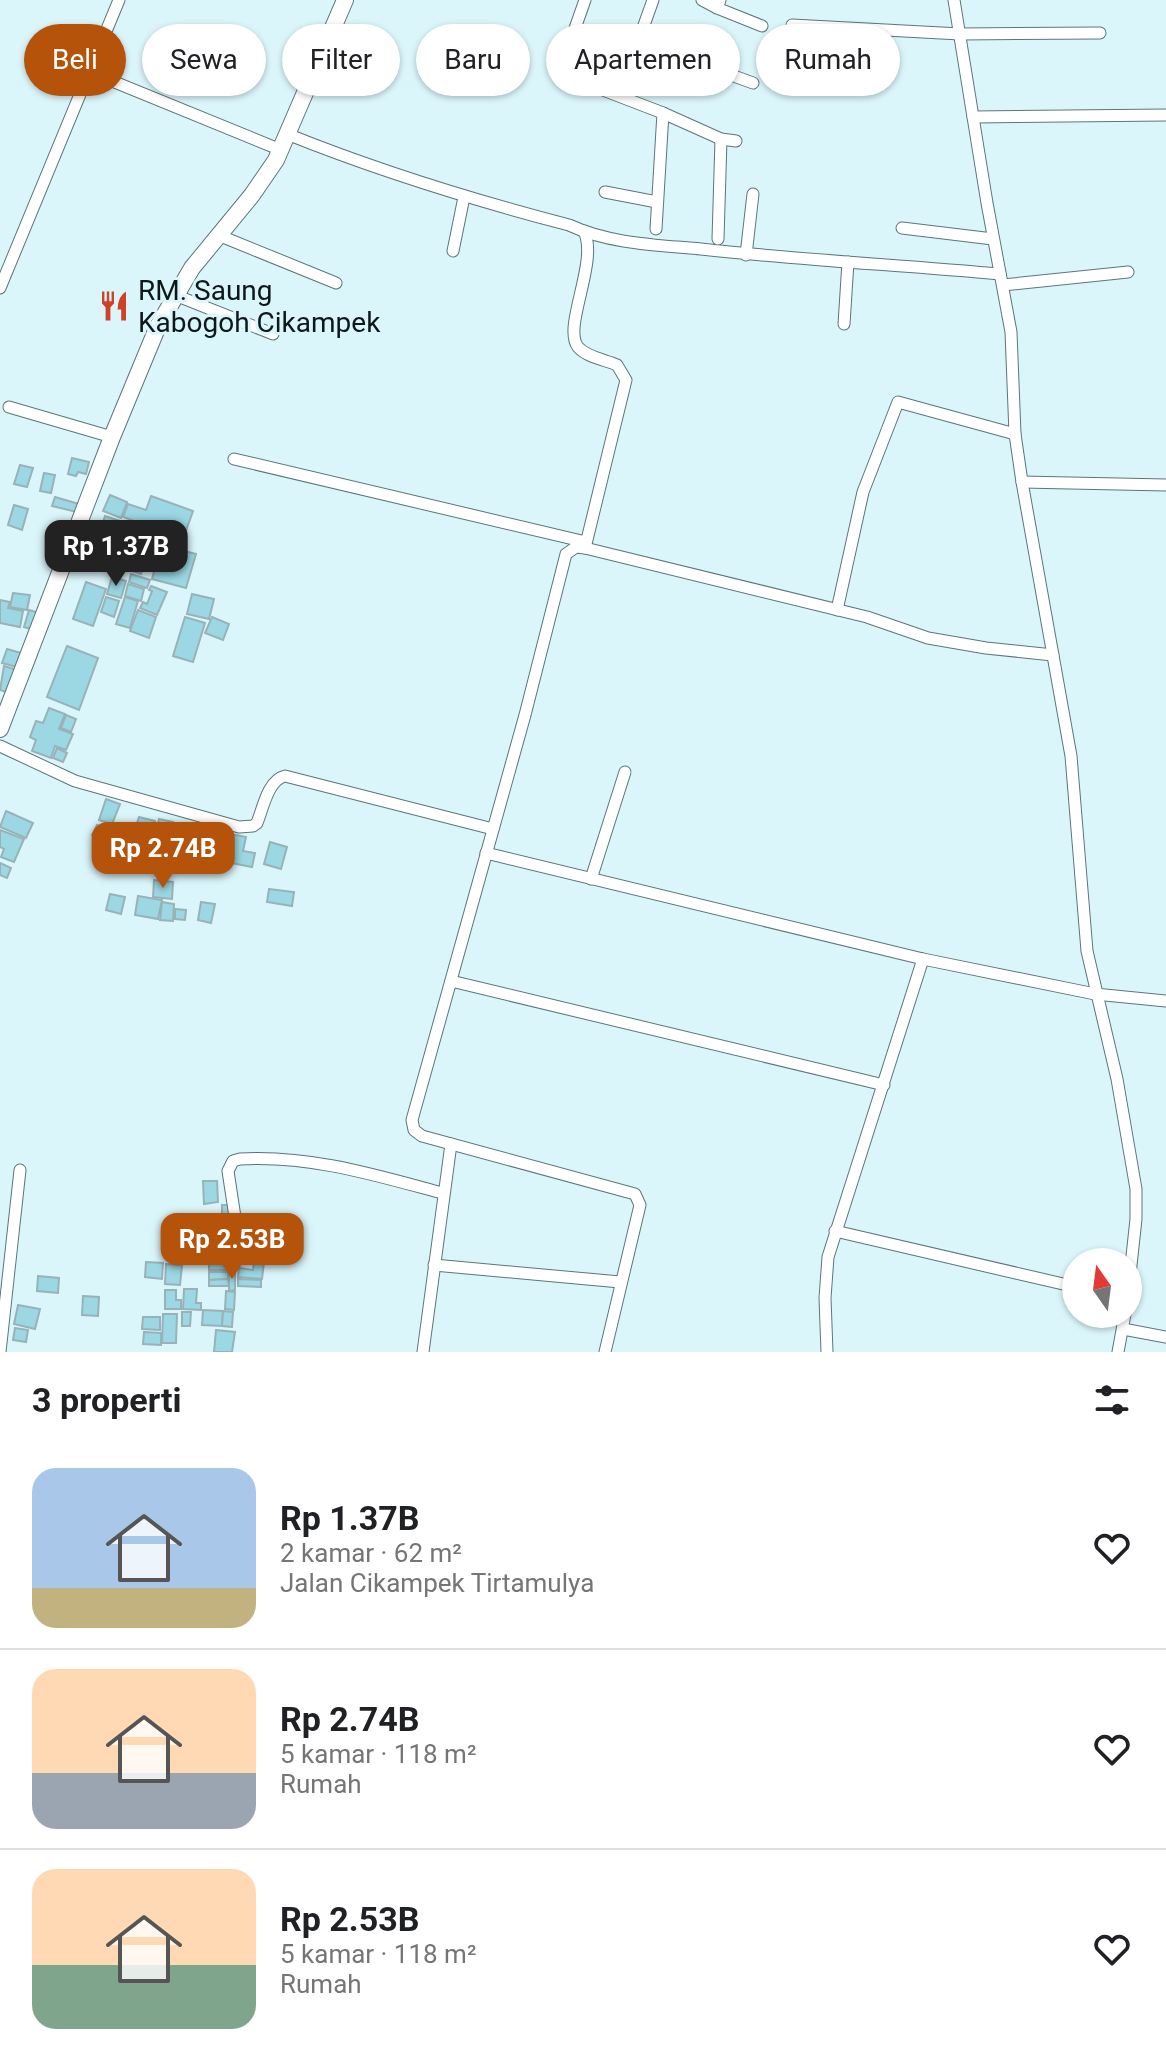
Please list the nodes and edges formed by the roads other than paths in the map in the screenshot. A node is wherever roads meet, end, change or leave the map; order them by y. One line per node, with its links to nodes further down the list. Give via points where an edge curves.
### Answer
1 (119, 0): 8 (street)
2 (345, 0): 23 (street)
3 (585, 0): 9 (street)
4 (653, 0): 10 (street)
5 (702, 0): 7 (street)
6 (954, 0): 14 (street)
7 (718, 4): 11 (street)
8 (109, 24)
9 (577, 24)
10 (644, 24)
11 (758, 24)
12 (900, 31): 14 (street)
13 (1100, 33): 14 (street)
14 (960, 34): 22 (street)
15 (740, 78): 16 (street)
16 (753, 83)
17 (126, 87): 26 (street)
18 (80, 96): 43 (street)
19 (621, 96): 20 (street)
20 (663, 113): 24 (street); 30 (street)
21 (1166, 115): 22 (street)
22 (973, 117): 36 (street)
23 (287, 134): 26 (street); 29 (street)
24 (721, 139): 25 (street); 35 (street)
25 (736, 141)
26 (281, 150): 34 (street)
27 (605, 192): 30 (street)
28 (753, 194): 38 (street)
29 (464, 197): 33 (street); 37 (street)
30 (657, 202): 32 (street)
31 (902, 228): 36 (street)
32 (656, 229)
33 (584, 231): 38 (street, via 634,243); 53 (street, via 589,245 575,344 617,365 626,380)
34 (218, 235): 42 (street); 44 (street)
35 (718, 239)
36 (993, 239): 41 (street)
37 (453, 251)
38 (746, 255): 39 (street)
39 (848, 262): 41 (street); 45 (street)
40 (1128, 272): 41 (street)
41 (1002, 280): 48 (street, via 1011,332)
42 (336, 283)
43 (0, 288)
44 (175, 295): 46 (street); 49 (street)
45 (844, 324)
46 (273, 334)
47 (9, 407): 49 (street)
48 (1015, 434): 51 (street); 54 (street, via 898,402 863,492)
49 (112, 437): 56 (street)
50 (234, 459): 53 (street)
51 (1022, 482): 52 (street); 55 (street)
52 (1166, 485)
53 (585, 545): 54 (street); 59 (street, via 566,554)
54 (837, 610): 55 (street, via 941,640)
55 (1053, 655): 64 (street, via 1071,756)
56 (0, 729)
57 (0, 746): 59 (street, via 75,781 239,827 257,823 273,784 285,776)
58 (625, 772): 61 (street)
59 (493, 829): 60 (street)
60 (486, 853): 61 (street); 63 (street)
61 (591, 879): 62 (street)
62 (923, 959): 64 (street); 66 (street)
63 (451, 981): 66 (street); 67 (street, via 412,1120 416,1133)
64 (1095, 994): 65 (street); 71 (street, via 1117,1079 1136,1189)
65 (1166, 1001)
66 (884, 1085): 70 (street)
67 (451, 1144): 69 (street); 74 (street, via 635,1194 640,1205)
68 (20, 1170): 78 (street)
69 (442, 1193): 72 (street, via 318,1162 240,1159 228,1171); 73 (street)
70 (835, 1231): 75 (street); 81 (street, via 825,1278)
71 (1133, 1248)
72 (240, 1250)
73 (434, 1265): 74 (street); 79 (street)
74 (620, 1282): 80 (street)
75 (1062, 1284)
76 (1123, 1329): 77 (street); 82 (street)
77 (1166, 1337)
78 (0, 1352)
79 (423, 1352)
80 (605, 1352)
81 (827, 1352)
82 (1118, 1352)

